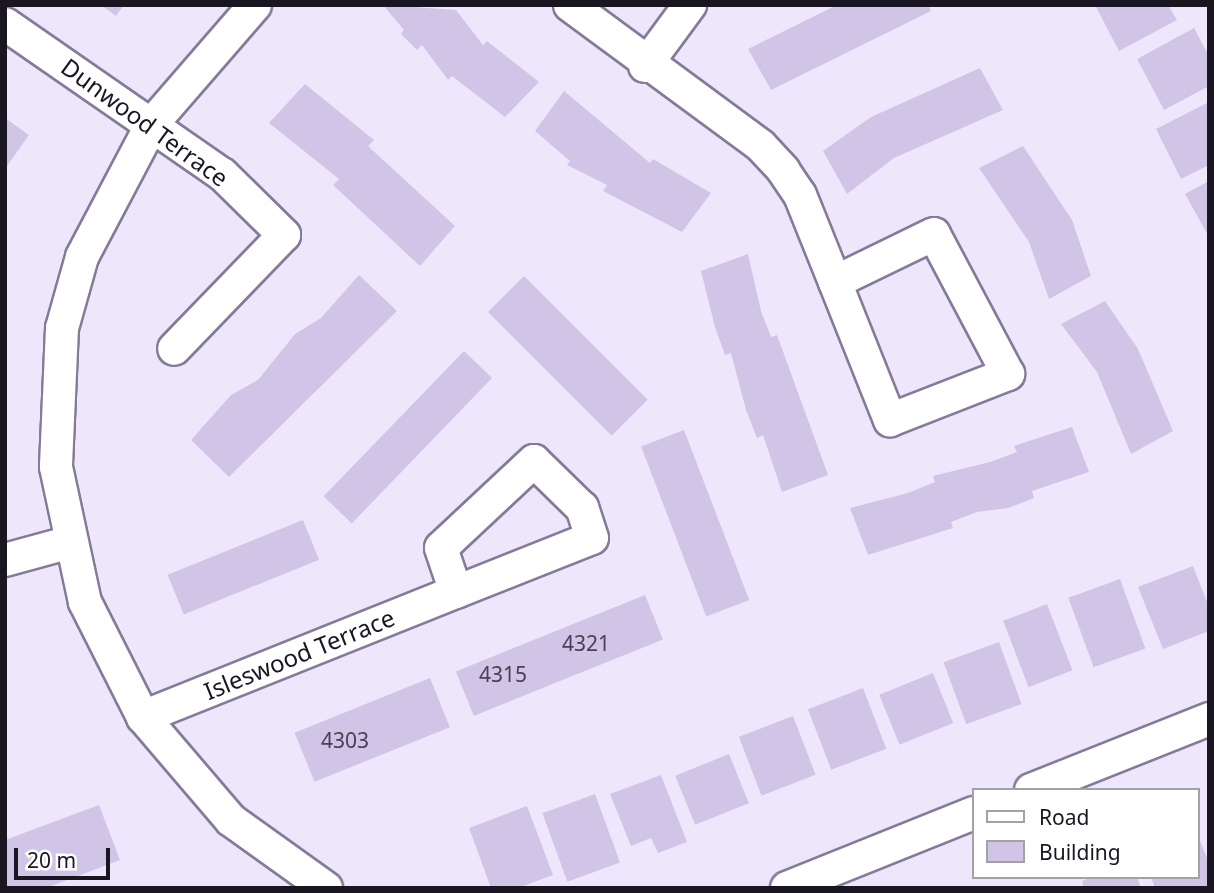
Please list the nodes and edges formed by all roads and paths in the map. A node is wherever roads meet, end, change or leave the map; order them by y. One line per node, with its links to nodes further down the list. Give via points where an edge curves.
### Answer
1 (255, 5): 6 (street)
2 (570, 5): 5 (street)
3 (690, 5): 5 (street)
4 (5, 24): 6 (street, Dunwood Terrace)
5 (645, 66): 7 (street, via 761,146 783,170 800,195)
6 (152, 124): 8 (street, Dunwood Terrace, via 222,174 284,236); 9 (street, via 82,257 62,328 56,467)
7 (835, 282): 7 (street, via 890,420 1008,374 934,234)
8 (174, 349)
9 (67, 543): 10 (street); 12 (street, via 85,603)
10 (5, 560)
11 (456, 592): 11 (street, Isleswood Terrace, via 592,538 582,508 534,461 442,548); 12 (street, Isleswood Terrace)
12 (143, 716): 16 (street, via 231,820)
13 (1209, 719): 14 (street)
14 (1036, 788)
15 (972, 814): 17 (street)
16 (326, 888)
17 (787, 888)

